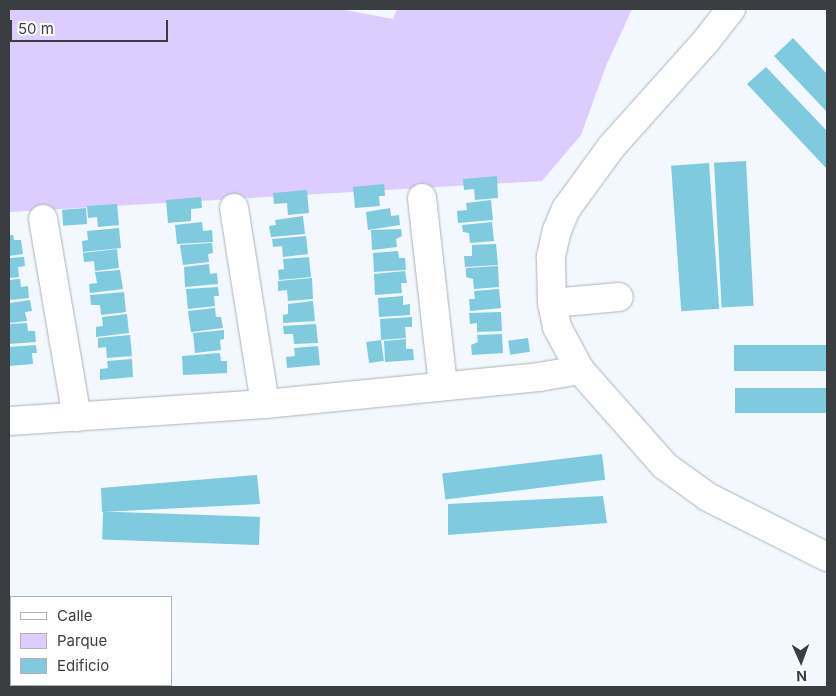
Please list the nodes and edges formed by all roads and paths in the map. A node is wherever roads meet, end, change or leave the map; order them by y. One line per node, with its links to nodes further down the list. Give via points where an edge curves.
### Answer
1 (728, 10): 6 (street, via 706,40 612,146 566,209 551,257)
2 (422, 198): 8 (street)
3 (234, 208): 9 (street)
4 (43, 219): 10 (street)
5 (619, 297): 6 (street)
6 (552, 303): 7 (street, via 557,327)
7 (580, 370): 8 (street, via 539,378); 12 (street, via 664,466 708,497)
8 (444, 386): 9 (street)
9 (265, 404): 10 (street)
10 (77, 417): 11 (street)
11 (9, 421)
12 (827, 557)

